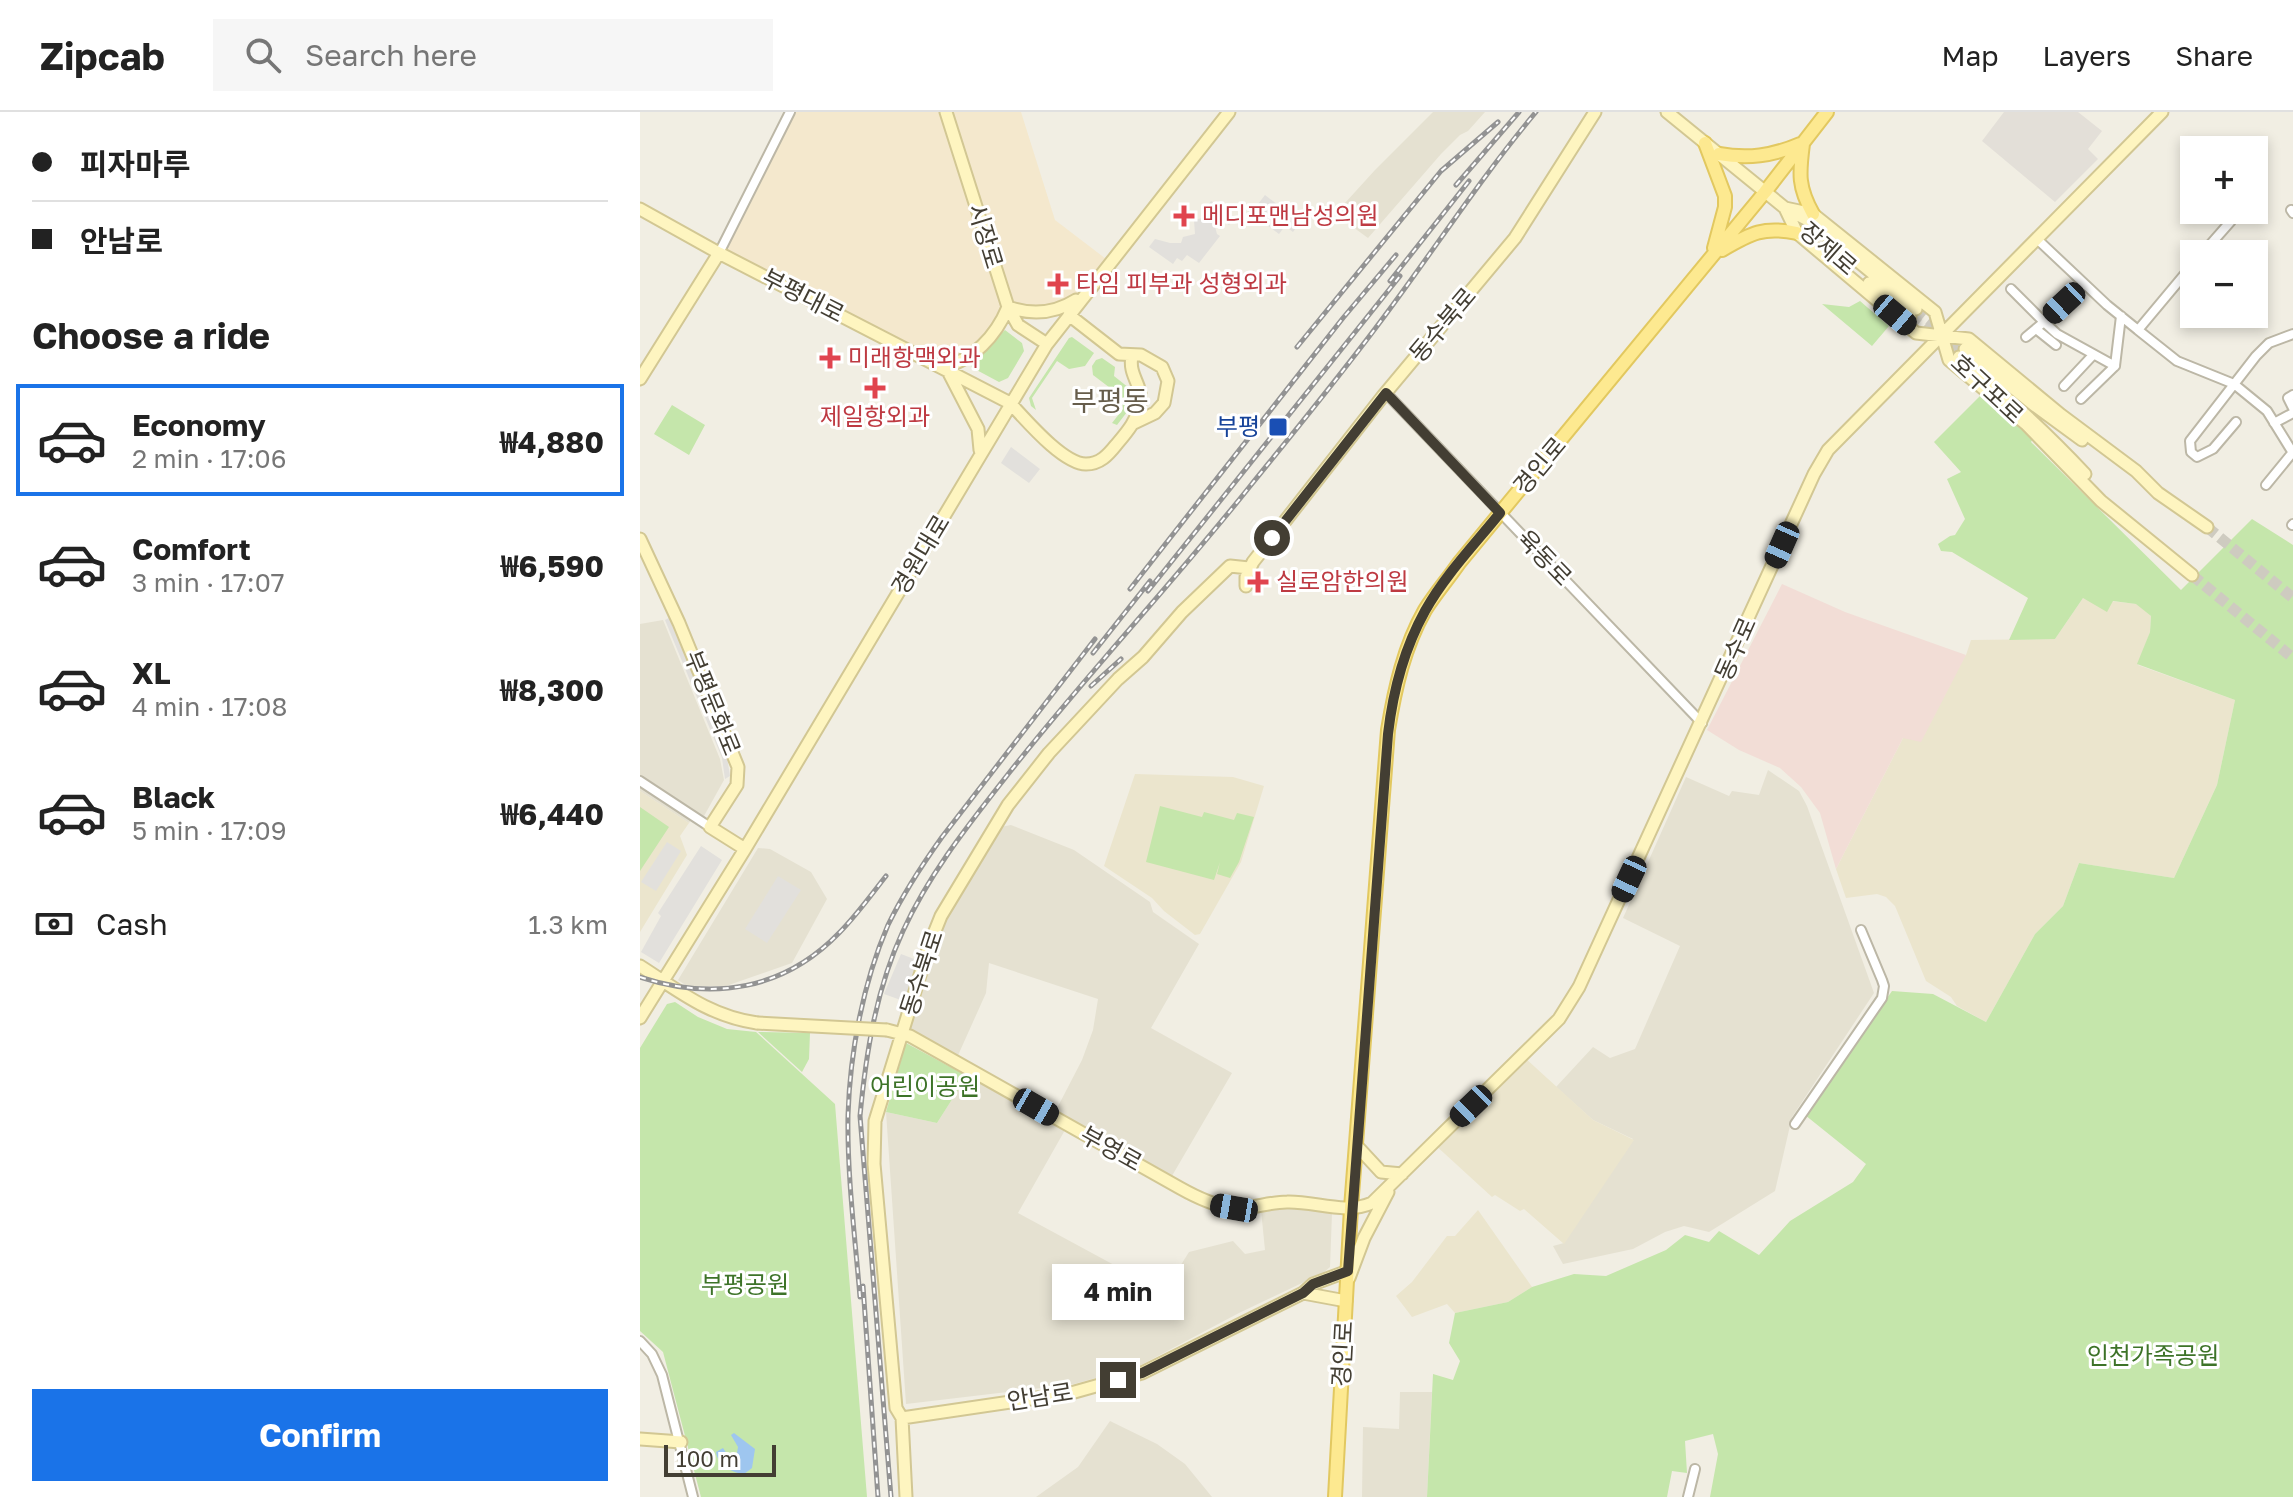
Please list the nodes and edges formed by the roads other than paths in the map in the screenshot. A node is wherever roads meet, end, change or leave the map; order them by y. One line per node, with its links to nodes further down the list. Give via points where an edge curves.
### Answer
1 (790, 112): 19 (street)
2 (946, 112): 25 (street, 시장로)
3 (1229, 112): 24 (street, 경원대로)
4 (1595, 112): 44 (street, 동수북로, via 1515,238)
5 (1667, 112): 8 (street, 장제로)
6 (1827, 112): 9 (main road, 경인로)
7 (2162, 112): 17 (street, 동수로)
8 (1705, 143): 10 (street, 장제로); 20 (main road, via 1725,196)
9 (1803, 143): 10 (main road, via 1778,154); 11 (main road, 경인로); 14 (main road, via 1801,193)
10 (1719, 154): 11 (street, 장제로)
11 (1765, 192): 12 (street, 장제로); 20 (main road, 경인로)
12 (1785, 208): 14 (street); 16 (street); 26 (street, 장제로, via 1800,228)
13 (640, 209): 19 (street, 부평대로)
14 (1813, 214): 33 (street, via 1935,312)
15 (2228, 224): 18 (street)
16 (1797, 233): 20 (main road, via 1774,228 1746,236); 33 (street, via 1916,333)
17 (2037, 239): 22 (street); 33 (street, 동수로)
18 (2214, 240)
19 (719, 253): 40 (street, 부평대로); 41 (street)
20 (1713, 255): 56 (main road, 경인로)
21 (2180, 280): 31 (street)
22 (2084, 284): 28 (street); 29 (street)
23 (2011, 289): 29 (street)
24 (1086, 291): 25 (street, via 1051,312); 27 (street, 경원대로)
25 (1008, 307): 35 (street, 시장로, via 1018,325); 40 (street, via 998,328 968,358)
26 (1913, 313)
27 (1069, 315): 35 (street, 경원대로); 38 (street, 부평대로, via 1115,351)
28 (2121, 316): 31 (street); 39 (street)
29 (2044, 322): 30 (street); 37 (street)
30 (2036, 329): 34 (street); 36 (street)
31 (2138, 330): 42 (street, via 2177,361)
32 (2293, 334): 42 (street, via 2269,343)
33 (1941, 335): 55 (street, 호구포로, via 1969,339); 57 (street, 호구포로, via 1949,360 2026,424); 63 (street, 동수로, via 1828,450)
34 (2026, 337)
35 (1047, 344): 47 (street, 경원대로)
36 (2056, 345)
37 (2093, 355): 39 (street); 43 (street)
38 (1132, 356): 50 (street, via 1131,371 1140,392); 50 (street, 부평대로, via 1141,355 1162,367 1168,381 1164,403)
39 (2115, 366): 46 (street)
40 (945, 369): 47 (street, 부평대로); 53 (street, via 978,429)
41 (640, 379)
42 (2234, 384): 49 (street, via 2190,441 2191,452 2197,457 2213,449); 51 (street)
43 (2064, 386)
44 (1386, 393): 56 (street, 육동로); 60 (street, 동수북로)
45 (2293, 395): 48 (street, via 2288,398)
46 (2081, 399)
47 (1010, 403): 50 (street, 부평대로, via 1061,452 1086,464 1105,458); 53 (street, 경원대로)
48 (2293, 410): 51 (street)
49 (2236, 422)
50 (1134, 423)
51 (2274, 423): 52 (street)
52 (2293, 452): 54 (street)
53 (979, 457): 66 (street, 경원대로)
54 (2266, 485)
55 (2158, 493): 57 (street, 호구포로, via 1962,353 2048,434); 58 (street, 호구포로)
56 (1500, 513): 63 (street, 육동로); 73 (main road, 경인로, via 1426,609 1405,652 1394,695)
57 (2132, 526): 61 (street, 호구포로)
58 (2207, 527)
59 (640, 539): 65 (street, 부평문화로, via 737,763 737,785)
60 (1249, 568): 62 (street, 동수북로); 71 (street, 동수북로, via 1230,566 1182,612 1049,753 1008,805 941,916)
61 (2192, 575)
62 (1246, 586)
63 (1702, 723): 74 (street, 동수로, via 1579,987 1559,1019)
64 (640, 781): 65 (street)
65 (710, 827): 66 (street)
66 (745, 849): 69 (street, 경원대로)
67 (1861, 930): 72 (street, via 1884,986 1882,998)
68 (640, 966): 69 (street)
69 (663, 981): 70 (street, 경원대로); 71 (street, 부영로, bridge, via 733,1020)
70 (640, 1018)
71 (902, 1034): 75 (street, 부영로, via 1203,1200 1234,1208 1287,1202); 80 (street, 동수북로, via 875,1121 874,1149 896,1408)
72 (1795, 1124)
73 (1356, 1145): 74 (street, via 1381,1172); 75 (main road, 경인로)
74 (1398, 1177): 75 (street, 동수로, via 1372,1203); 76 (street)
75 (1351, 1208): 76 (main road, 경인로)
76 (1347, 1277): 77 (street, 안남로, via 1313,1284); 78 (main road, 경인로)
77 (1303, 1293): 78 (street); 80 (street, 안남로, via 1142,1373 1071,1393)
78 (1346, 1301): 86 (main road, 경인로)
79 (640, 1341): 82 (street, via 657,1361)
80 (902, 1418): 85 (street, 동수북로)
81 (640, 1439): 82 (street)
82 (681, 1442): 84 (street)
83 (1695, 1469): 87 (street)
84 (693, 1497)
85 (906, 1497)
86 (1335, 1497)
87 (1688, 1497)

